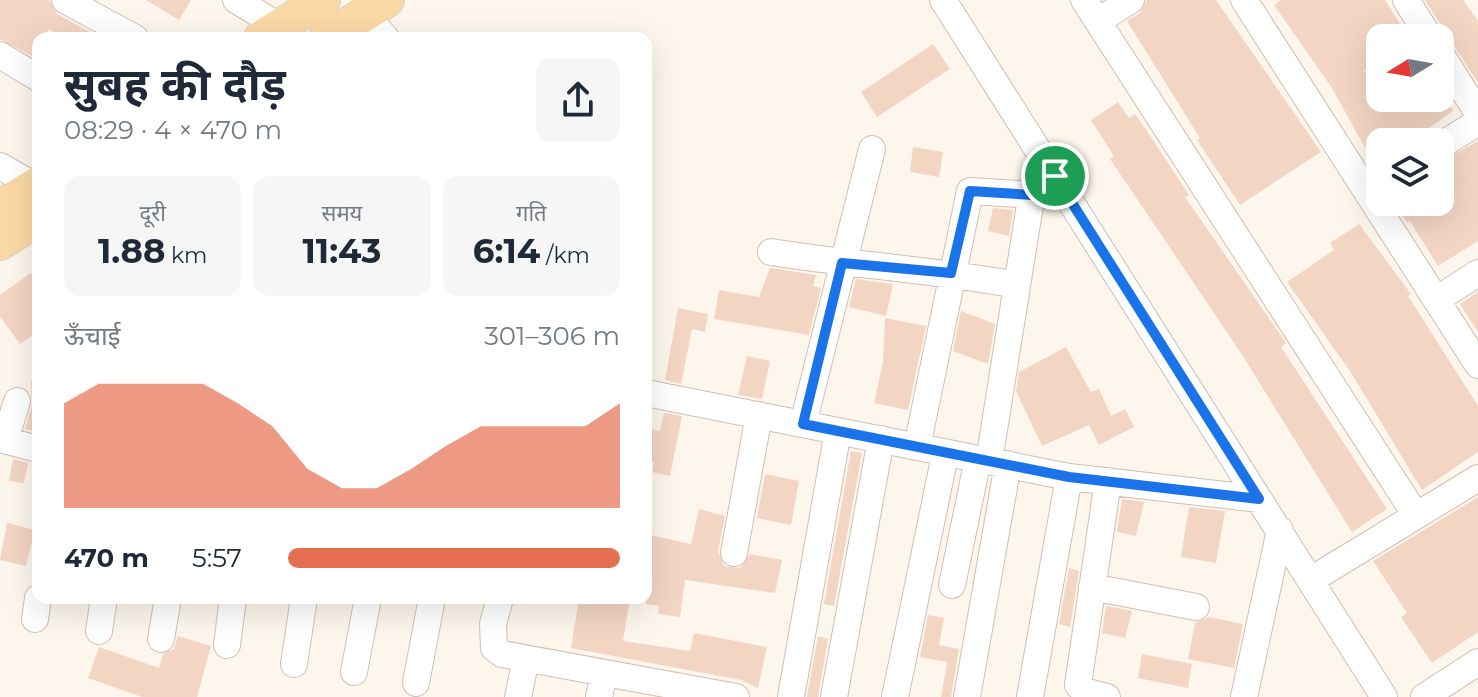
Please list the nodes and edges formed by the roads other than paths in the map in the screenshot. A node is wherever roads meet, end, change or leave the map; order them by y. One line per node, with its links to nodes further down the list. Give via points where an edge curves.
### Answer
1 (65, 0): 11 (street)
2 (236, 0): 12 (street)
3 (323, 0): 12 (main road)
4 (943, 0): 22 (street)
5 (1131, 0): 8 (street)
6 (1244, 0): 23 (street)
7 (1406, 0): 10 (street)
8 (1091, 11): 53 (street)
9 (376, 13): 13 (main road)
10 (1421, 24)
11 (124, 32)
12 (270, 32)
13 (338, 32)
14 (0, 55): 15 (street)
15 (32, 74)
16 (1454, 75): 17 (street)
17 (1478, 113)
18 (1478, 122): 19 (street)
19 (1454, 137)
20 (872, 149): 32 (street)
21 (0, 166): 24 (street)
22 (1055, 176): 25 (street); 52 (street)
23 (1366, 177)
24 (32, 192)
25 (1033, 195): 33 (street, via 970,191); 35 (street)
26 (32, 197): 28 (main road)
27 (32, 202): 30 (main road)
28 (0, 207)
29 (1389, 216): 36 (street)
30 (0, 243)
31 (771, 252): 32 (street)
32 (842, 263): 33 (street); 41 (street)
33 (951, 273): 35 (street); 46 (street)
34 (1478, 273): 36 (street)
35 (1017, 285): 48 (street)
36 (1436, 300): 37 (street)
37 (1478, 365)
38 (652, 394): 40 (street)
39 (17, 401): 43 (street)
40 (759, 415): 41 (street); 55 (street)
41 (803, 424): 42 (street)
42 (838, 431): 44 (street); 80 (street)
43 (3, 439): 45 (street)
44 (881, 439): 46 (street); 81 (street)
45 (32, 447)
46 (917, 447): 47 (street)
47 (945, 455): 48 (street); 82 (street)
48 (991, 461): 49 (street); 57 (street); 83 (street)
49 (1069, 477): 51 (street); 84 (street)
50 (1478, 478): 53 (street)
51 (1108, 481): 52 (street); 58 (street)
52 (1259, 499): 54 (street)
53 (1415, 514): 56 (street)
54 (1280, 530): 56 (street); 86 (street)
55 (734, 553)
56 (1311, 580): 73 (street)
57 (952, 585)
58 (1092, 587): 66 (street); 85 (street, via 1078,685)
59 (103, 604): 67 (street)
60 (167, 604): 68 (street)
61 (232, 604): 69 (street)
62 (303, 604): 72 (street)
63 (367, 604): 74 (street)
64 (431, 604): 75 (street)
65 (498, 604): 70 (street, via 494,648)
66 (1196, 607)
67 (99, 631)
68 (161, 639)
69 (227, 645)
70 (526, 659): 76 (street); 78 (street)
71 (1478, 662): 89 (street)
72 (294, 664)
73 (1361, 666): 87 (street); 88 (street)
74 (354, 672)
75 (416, 683)
76 (601, 685): 77 (street)
77 (663, 690): 79 (street)
78 (518, 697)
79 (734, 697)
80 (791, 697)
81 (834, 697)
82 (895, 697)
83 (967, 697)
84 (1030, 697)
85 (1107, 697)
86 (1244, 697)
87 (1355, 697)
88 (1384, 697)
89 (1424, 697)

